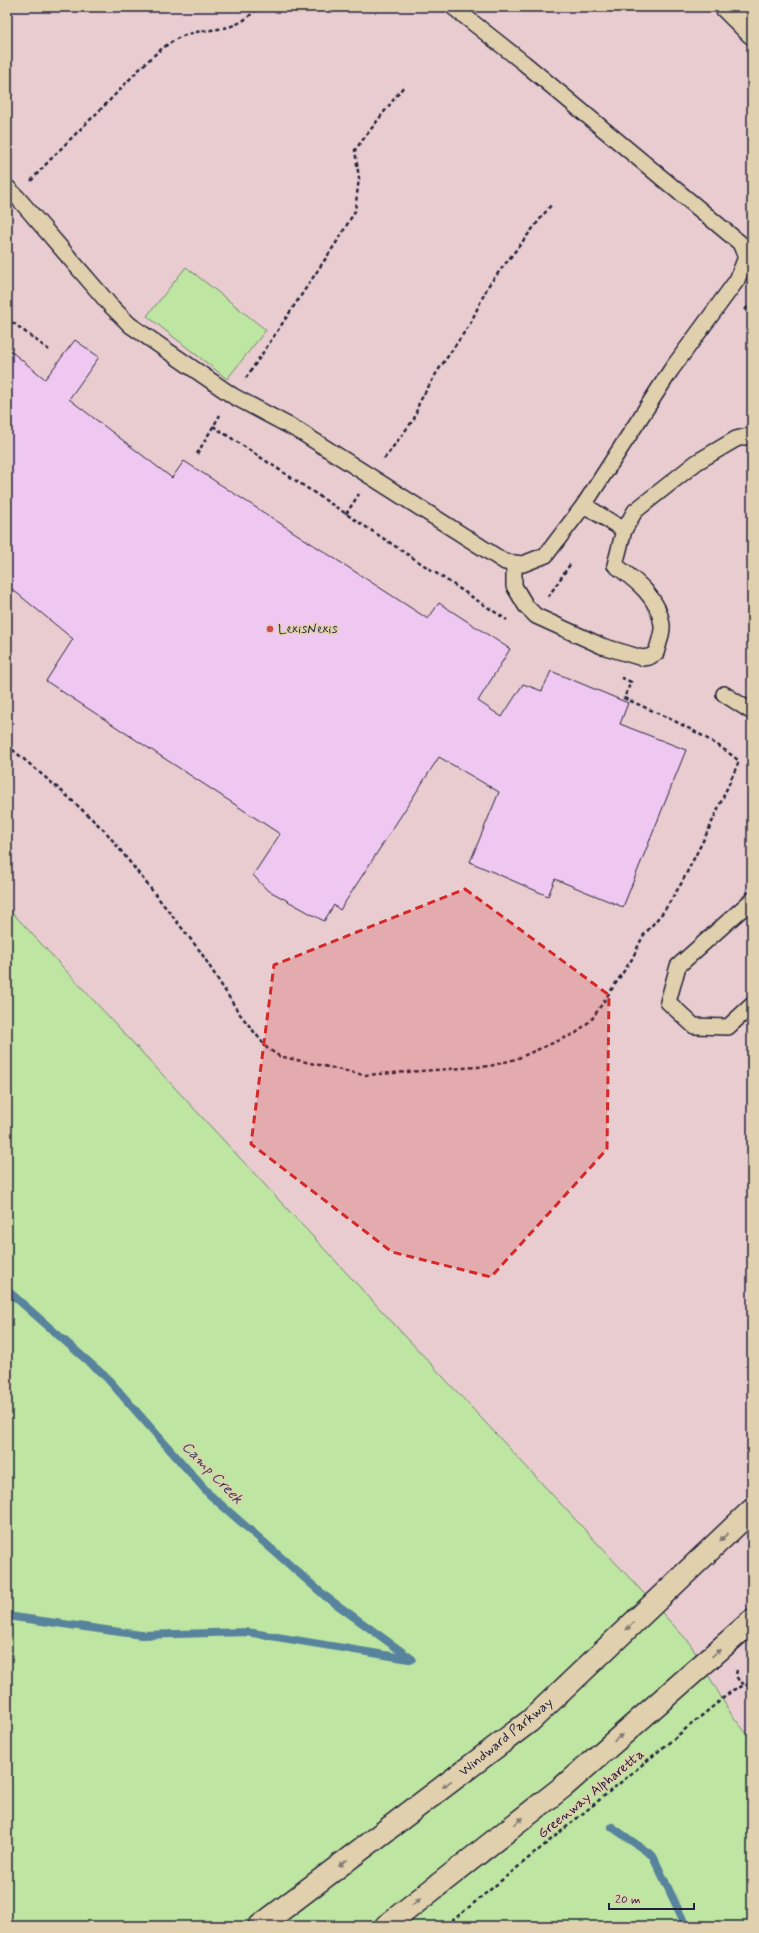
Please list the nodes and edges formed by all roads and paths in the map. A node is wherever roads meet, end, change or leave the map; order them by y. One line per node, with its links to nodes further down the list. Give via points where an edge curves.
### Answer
1 (258, 7): 6 (path, via 249,18 224,29 193,32 173,41 141,68 46,164)
2 (453, 7): 15 (lane, via 740,243 746,258 737,280 671,370)
3 (726, 7): 4 (main road)
4 (752, 33)
5 (404, 86): 10 (path, via 355,150 359,178 355,211)
6 (12, 192): 10 (lane, via 130,325)
7 (551, 205): 14 (path, via 488,286 470,324 419,403 414,419)
8 (7, 318): 9 (path)
9 (49, 350)
10 (233, 396): 11 (path); 14 (lane, via 299,431)
11 (213, 426): 13 (path); 16 (path)
12 (752, 435): 17 (lane, via 736,439 697,462 635,511)
13 (197, 454)
14 (372, 476): 16 (path); 18 (lane, via 505,562)
15 (584, 505): 17 (lane); 18 (lane, via 546,555 522,564)
16 (346, 514): 19 (path)
17 (624, 530): 18 (lane, via 615,565 641,584 656,606 662,626 656,653 649,658 602,646 536,616 526,606 514,586)
18 (514, 564)
19 (508, 621)
20 (618, 675): 23 (path, via 632,682 624,698 720,745 739,761 681,884 664,911 643,936 632,958 592,1019 576,1033 555,1043 516,1059 490,1066 364,1075 279,1056 267,1048 239,1013 200,951 106,832)
21 (724, 694): 22 (lane)
22 (752, 712)
23 (7, 745)
24 (752, 900): 25 (lane, via 678,966 668,1002 694,1026 728,1027)
25 (752, 1005)
26 (752, 1510): 29 (main road, Windward Parkway, one-way to 29, via 530,1721)
27 (752, 1621): 30 (main road, one-way to 27, via 564,1786)
28 (752, 1685): 31 (path, Greenway Alpharetta, via 733,1690)
29 (260, 1926)
30 (386, 1926)
31 (446, 1926)

